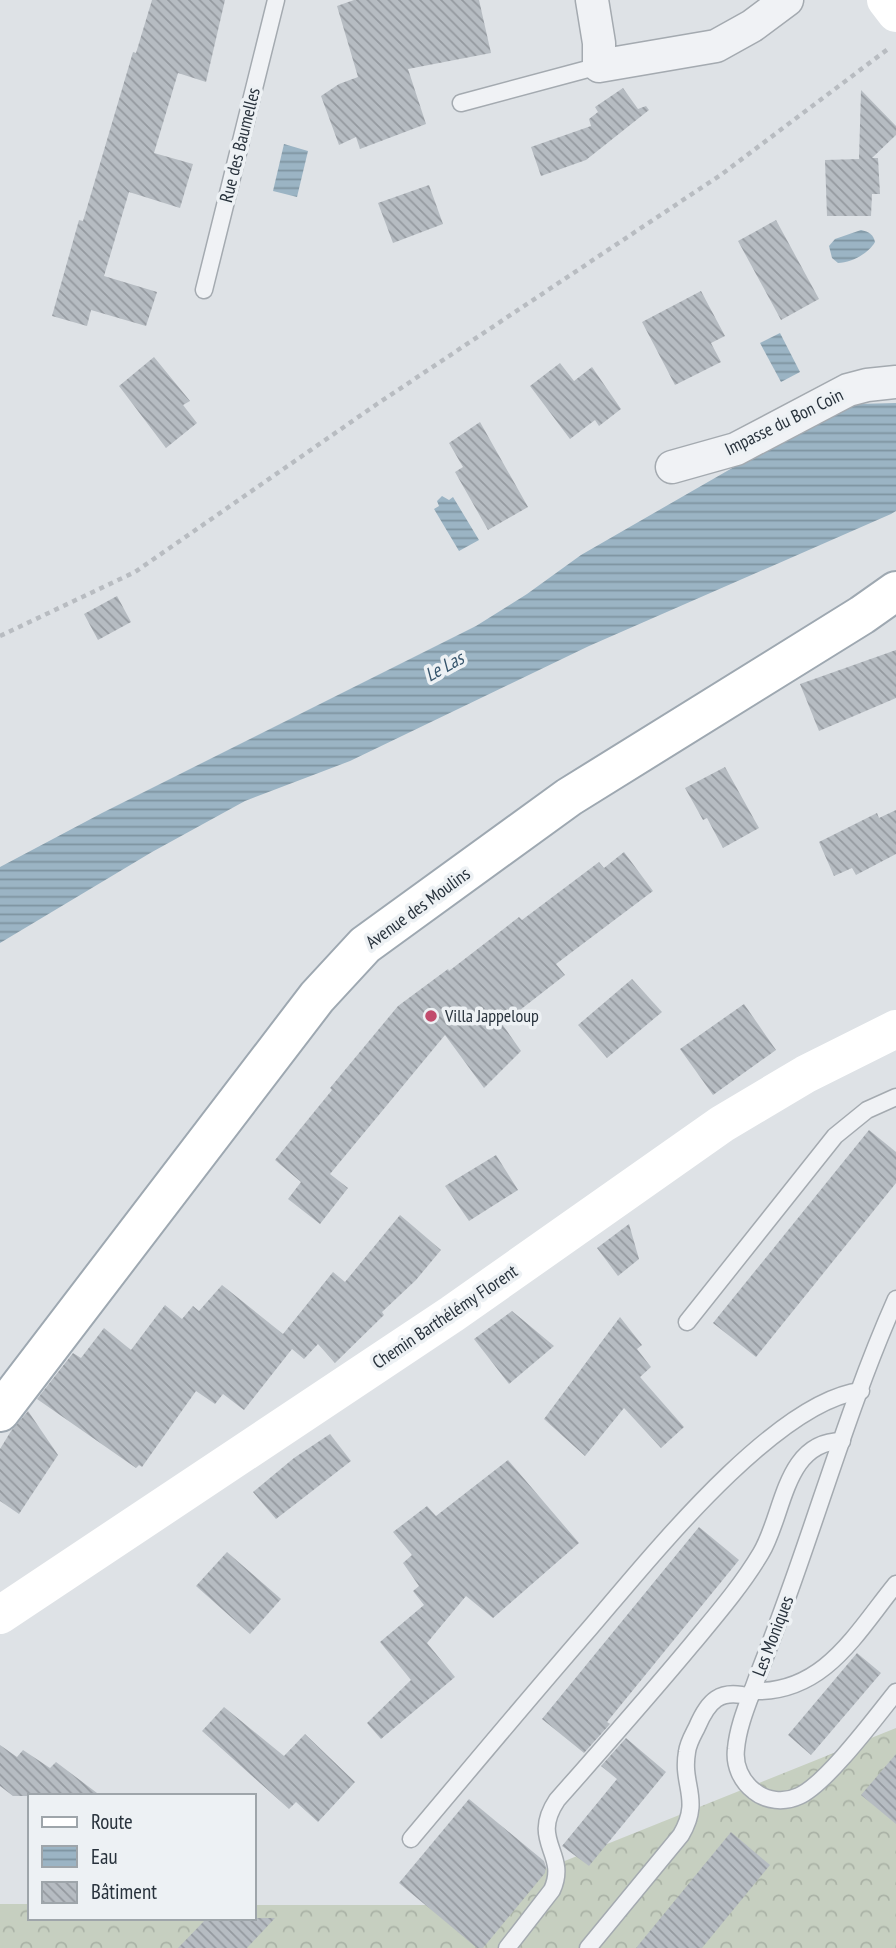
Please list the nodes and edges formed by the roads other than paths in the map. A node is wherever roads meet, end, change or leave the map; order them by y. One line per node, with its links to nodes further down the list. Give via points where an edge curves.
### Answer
1 (276, 0): 8 (lane, Rue des Baumelles)
2 (592, 0): 6 (street)
3 (787, 0): 6 (street, via 716,46)
4 (886, 0): 5 (main road)
5 (896, 13)
6 (599, 66): 7 (lane)
7 (461, 103)
8 (204, 290)
9 (896, 382): 10 (street, Impasse du Bon Coin, via 848,390 736,449)
10 (672, 467)
11 (896, 591): 17 (main road, Avenue des Moulins, via 569,797 365,945 317,997)
12 (896, 1029): 20 (main road, Chemin Barthélémy Florent, via 806,1074 722,1124 452,1314)
13 (896, 1097): 15 (lane, via 867,1110 835,1136)
14 (896, 1299): 16 (lane, Les Moniques)
15 (687, 1322)
16 (861, 1391): 18 (lane, Les Moniques); 23 (lane, via 835,1396 783,1429 723,1480 687,1516)
17 (0, 1412)
18 (842, 1441): 22 (lane, Les Moniques); 24 (lane, via 815,1447 799,1461 754,1565 660,1684 553,1806 545,1830 556,1862 556,1882)
19 (896, 1584): 22 (lane, via 822,1670 793,1686)
20 (0, 1615)
21 (896, 1692): 22 (lane, Les Moniques, via 819,1782 800,1796 782,1800 753,1791 739,1773 738,1737)
22 (751, 1694): 25 (lane, via 726,1693 706,1709 686,1754 692,1806 687,1825)
23 (411, 1839)
24 (507, 1948)
25 (588, 1948)

